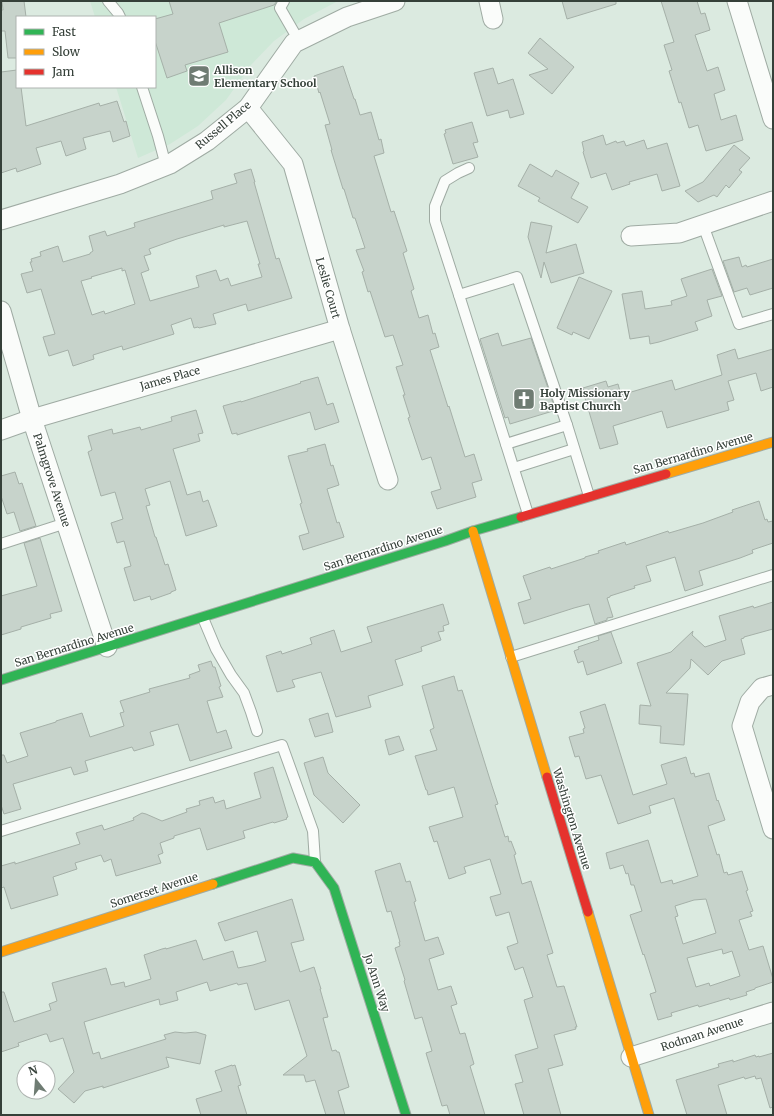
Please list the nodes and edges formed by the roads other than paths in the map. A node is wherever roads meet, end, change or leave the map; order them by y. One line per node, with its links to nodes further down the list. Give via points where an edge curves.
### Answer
1 (108, 1): 6 (lane)
2 (284, 1): 8 (lane, via 280,8)
3 (395, 1): 8 (street, Russell Place, via 347,17)
4 (490, 1): 7 (street)
5 (737, 1): 11 (street)
6 (120, 16)
7 (494, 19)
8 (299, 41): 10 (street, Russell Place, via 294,43)
9 (142, 88): 12 (lane)
10 (248, 108): 12 (street, Russell Place, via 207,141); 21 (street, Leslie Court, via 293,164)
11 (773, 119)
12 (166, 166): 15 (street, Russell Place, via 120,184)
13 (469, 168): 18 (lane, via 445,181 435,206 435,221)
14 (773, 201): 16 (street)
15 (1, 220)
16 (703, 225): 17 (street, via 679,233); 20 (lane, via 739,324)
17 (631, 236)
18 (459, 295): 23 (lane, via 517,277); 26 (lane)
19 (1, 311): 22 (street, Palmgrove Avenue)
20 (773, 314)
21 (340, 329): 22 (street, James Place); 29 (street, Leslie Court)
22 (32, 419): 24 (street, James Place); 32 (street, Palmgrove Avenue)
23 (567, 426): 26 (lane); 27 (lane)
24 (1, 430)
25 (773, 442): 30 (street, San Bernardino Avenue)
26 (506, 444): 28 (lane)
27 (574, 449): 28 (lane); 30 (lane)
28 (514, 468): 31 (lane)
29 (388, 480)
30 (589, 496): 31 (street, San Bernardino Avenue)
31 (528, 514): 33 (street, San Bernardino Avenue)
32 (66, 523): 34 (lane); 37 (street, Palmgrove Avenue)
33 (472, 531): 36 (street, San Bernardino Avenue); 38 (street, Washington Avenue)
34 (1, 544)
35 (773, 575): 38 (lane)
36 (203, 618): 37 (street, San Bernardino Avenue); 41 (lane, via 216,649 244,693)
37 (107, 648): 39 (street, San Bernardino Avenue)
38 (511, 657): 47 (street, Washington Avenue)
39 (1, 680)
40 (773, 684): 42 (street, via 762,688 750,702 742,726)
41 (256, 731)
42 (773, 829)
43 (1, 831): 44 (lane, via 282,745 313,831)
44 (315, 862): 45 (street, Somerset Avenue, via 293,858); 48 (street, Jo Ann Way, via 334,888)
45 (1, 952)
46 (773, 1012): 47 (street, Rodman Avenue)
47 (632, 1057): 49 (street, Washington Avenue)
48 (406, 1115)
49 (649, 1115)

